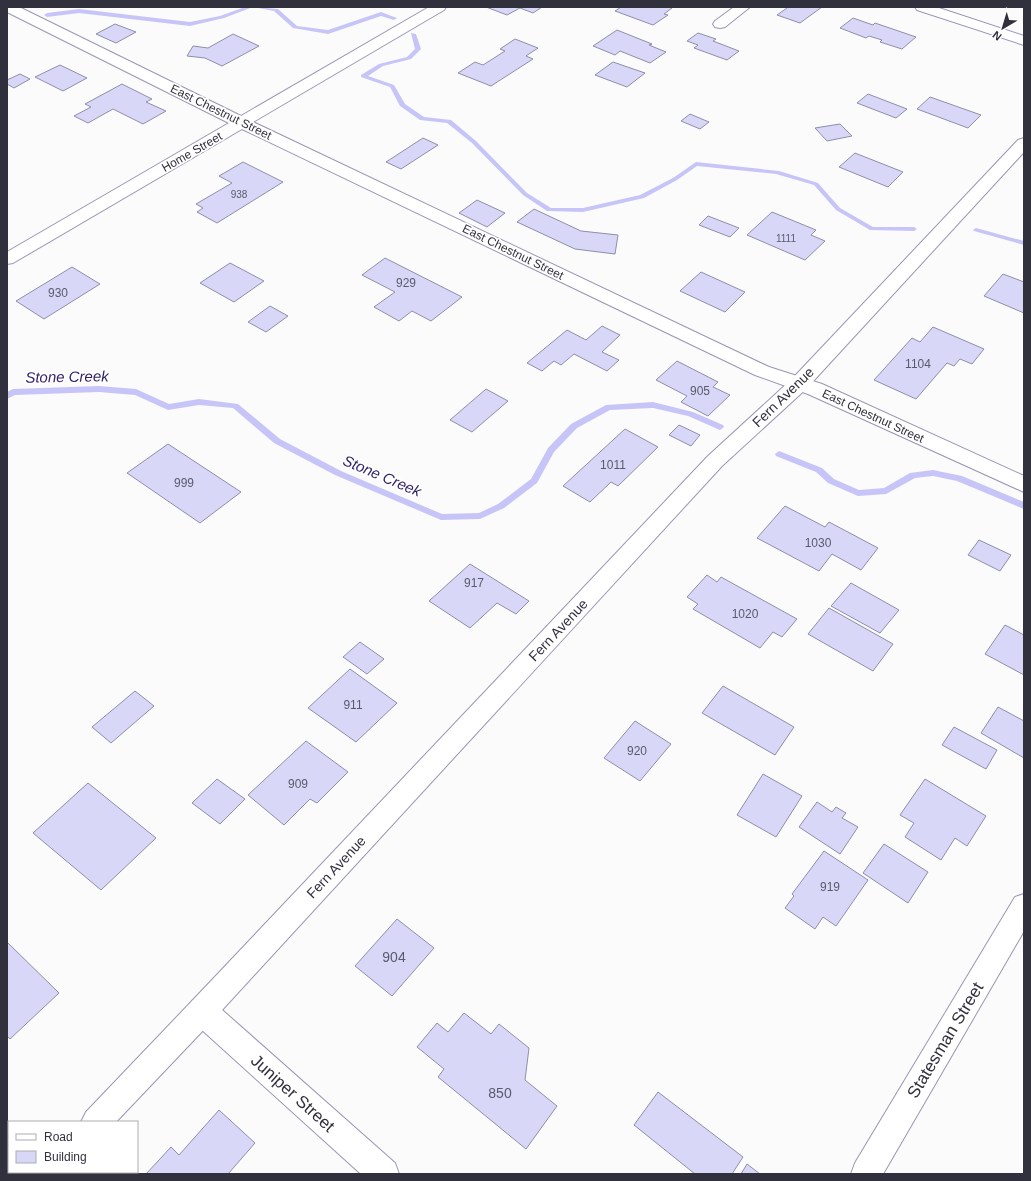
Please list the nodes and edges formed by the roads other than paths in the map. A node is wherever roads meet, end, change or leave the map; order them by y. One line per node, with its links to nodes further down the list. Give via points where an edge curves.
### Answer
1 (8, 7): 7 (street, East Chestnut Street)
2 (439, 7): 7 (street, Home Street)
3 (743, 7): 5 (street)
4 (922, 7): 6 (street)
5 (720, 24)
6 (1024, 40)
7 (242, 123): 9 (street, Home Street); 10 (street, East Chestnut Street, via 762,371)
8 (1024, 143): 10 (street, Fern Avenue)
9 (7, 259)
10 (799, 384): 11 (street, East Chestnut Street); 13 (street, Fern Avenue, via 715,461)
11 (1024, 484)
12 (1024, 906): 16 (street, Statesman Street)
13 (202, 1011): 14 (street, Fern Avenue); 15 (street, Juniper Street)
14 (97, 1121)
15 (384, 1174)
16 (866, 1174)

